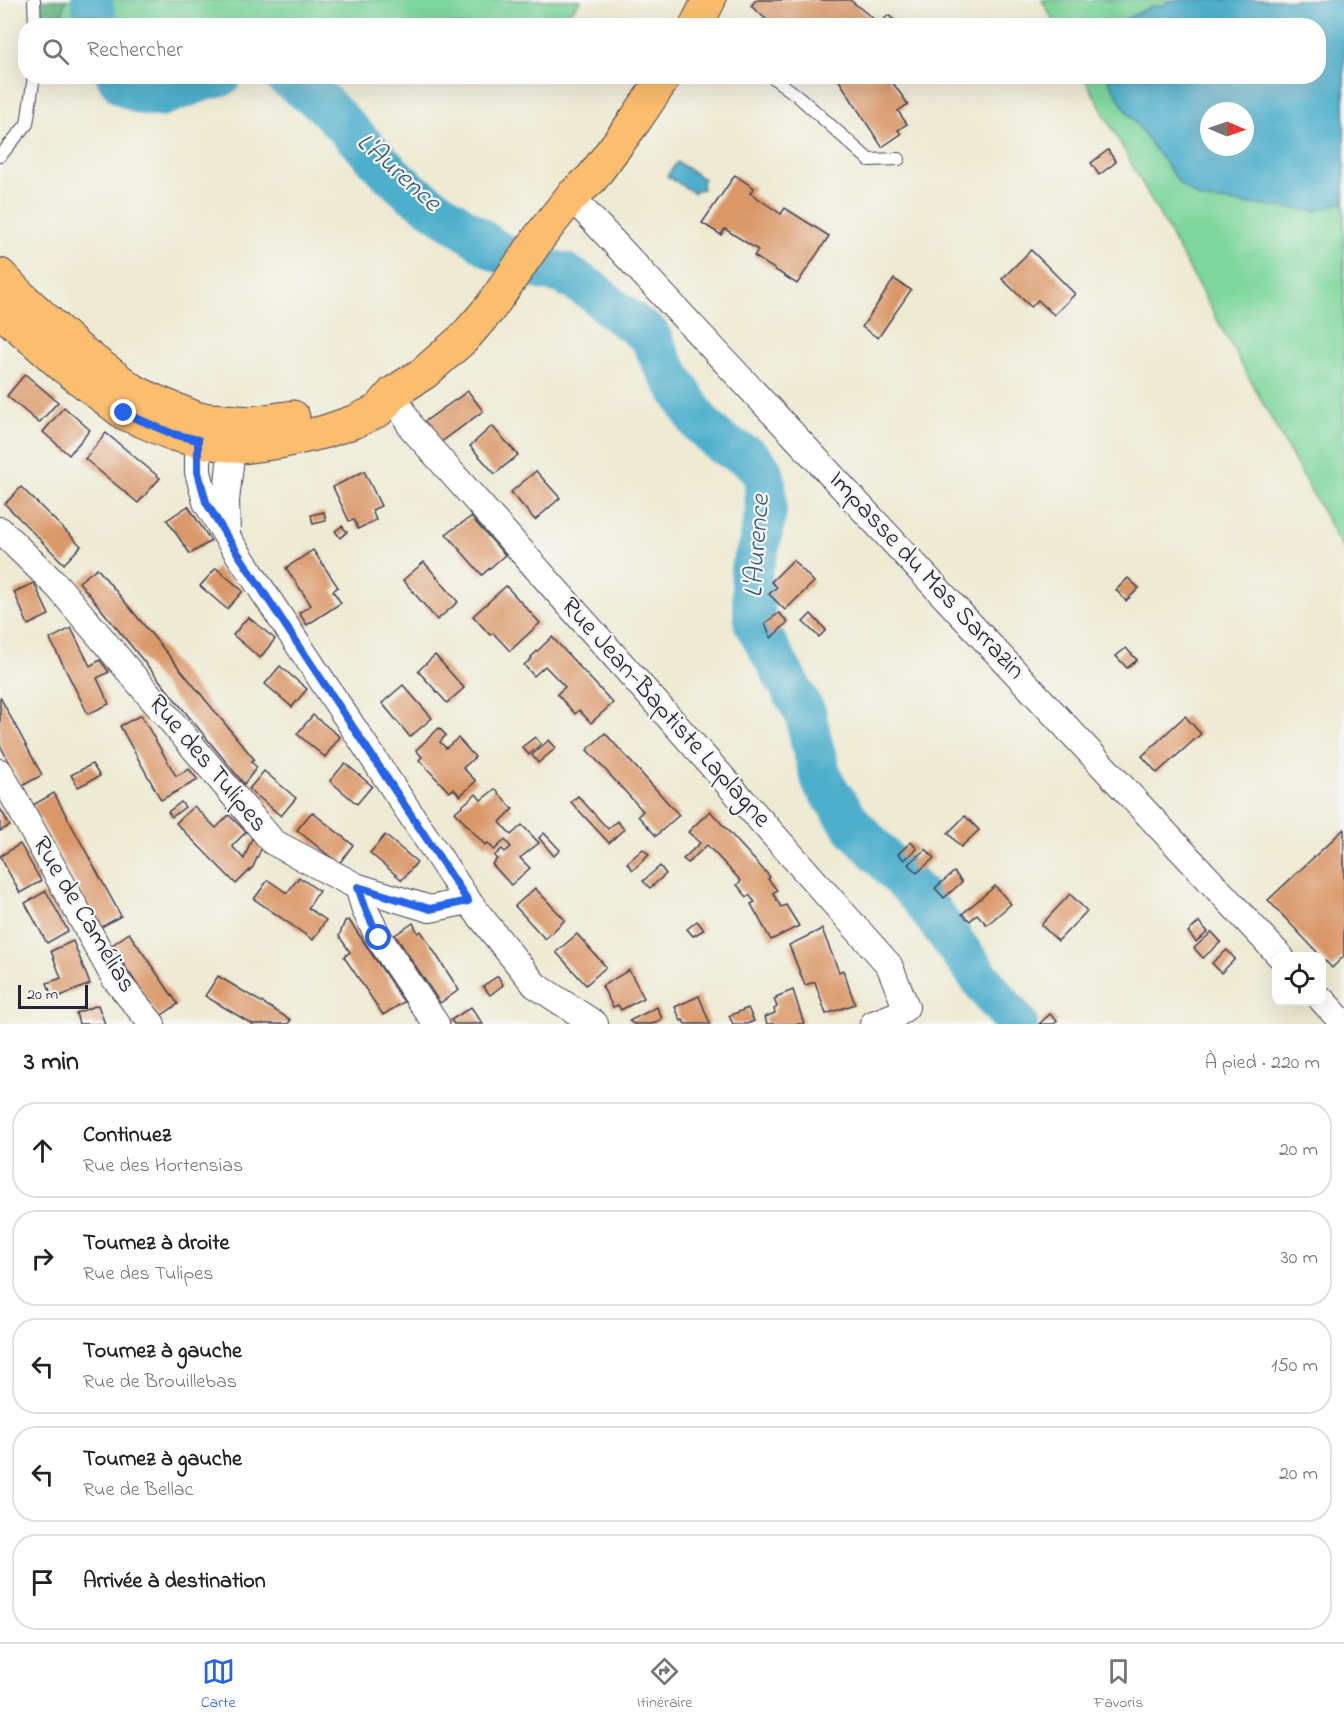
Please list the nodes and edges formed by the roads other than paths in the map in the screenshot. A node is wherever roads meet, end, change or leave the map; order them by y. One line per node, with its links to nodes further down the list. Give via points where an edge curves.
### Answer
1 (34, 0): 5 (lane)
2 (683, 0): 6 (main road)
3 (696, 0): 7 (lane)
4 (709, 0): 8 (main road)
5 (35, 18)
6 (675, 18)
7 (690, 18)
8 (699, 18)
9 (33, 84): 13 (lane, via 27,124)
10 (637, 84): 15 (main road, via 580,170)
11 (660, 84): 15 (main road, via 592,178)
12 (782, 84): 14 (lane, via 869,160)
13 (0, 156)
14 (899, 159)
15 (571, 197): 18 (main road, via 464,338 424,373); 26 (street, Impasse du Mas Sarrazin)
16 (0, 274): 19 (main road, via 111,375 174,410)
17 (0, 308): 19 (main road, via 63,366 124,413 173,434)
18 (393, 393): 20 (main road, via 375,393 290,418 250,423); 31 (street, Rue Jean-Baptiste Laplagne, via 411,427 889,965 906,1007 896,1016)
19 (198, 430): 20 (main road); 22 (street, via 198,472 206,502)
20 (234, 434): 22 (street, via 226,501)
21 (0, 530): 24 (street, Rue des Tulipes, via 59,588 273,842)
22 (227, 537): 25 (street)
23 (0, 772): 28 (street, Rue de Camélias, via 115,979)
24 (358, 887): 25 (street, Rue des Tulipes, via 430,909); 29 (street, via 379,938)
25 (468, 901): 30 (street, via 535,985)
26 (1276, 952)
27 (1326, 1004): 32 (street)
28 (152, 1024)
29 (436, 1024)
30 (595, 1024)
31 (873, 1024)
32 (1344, 1024)

